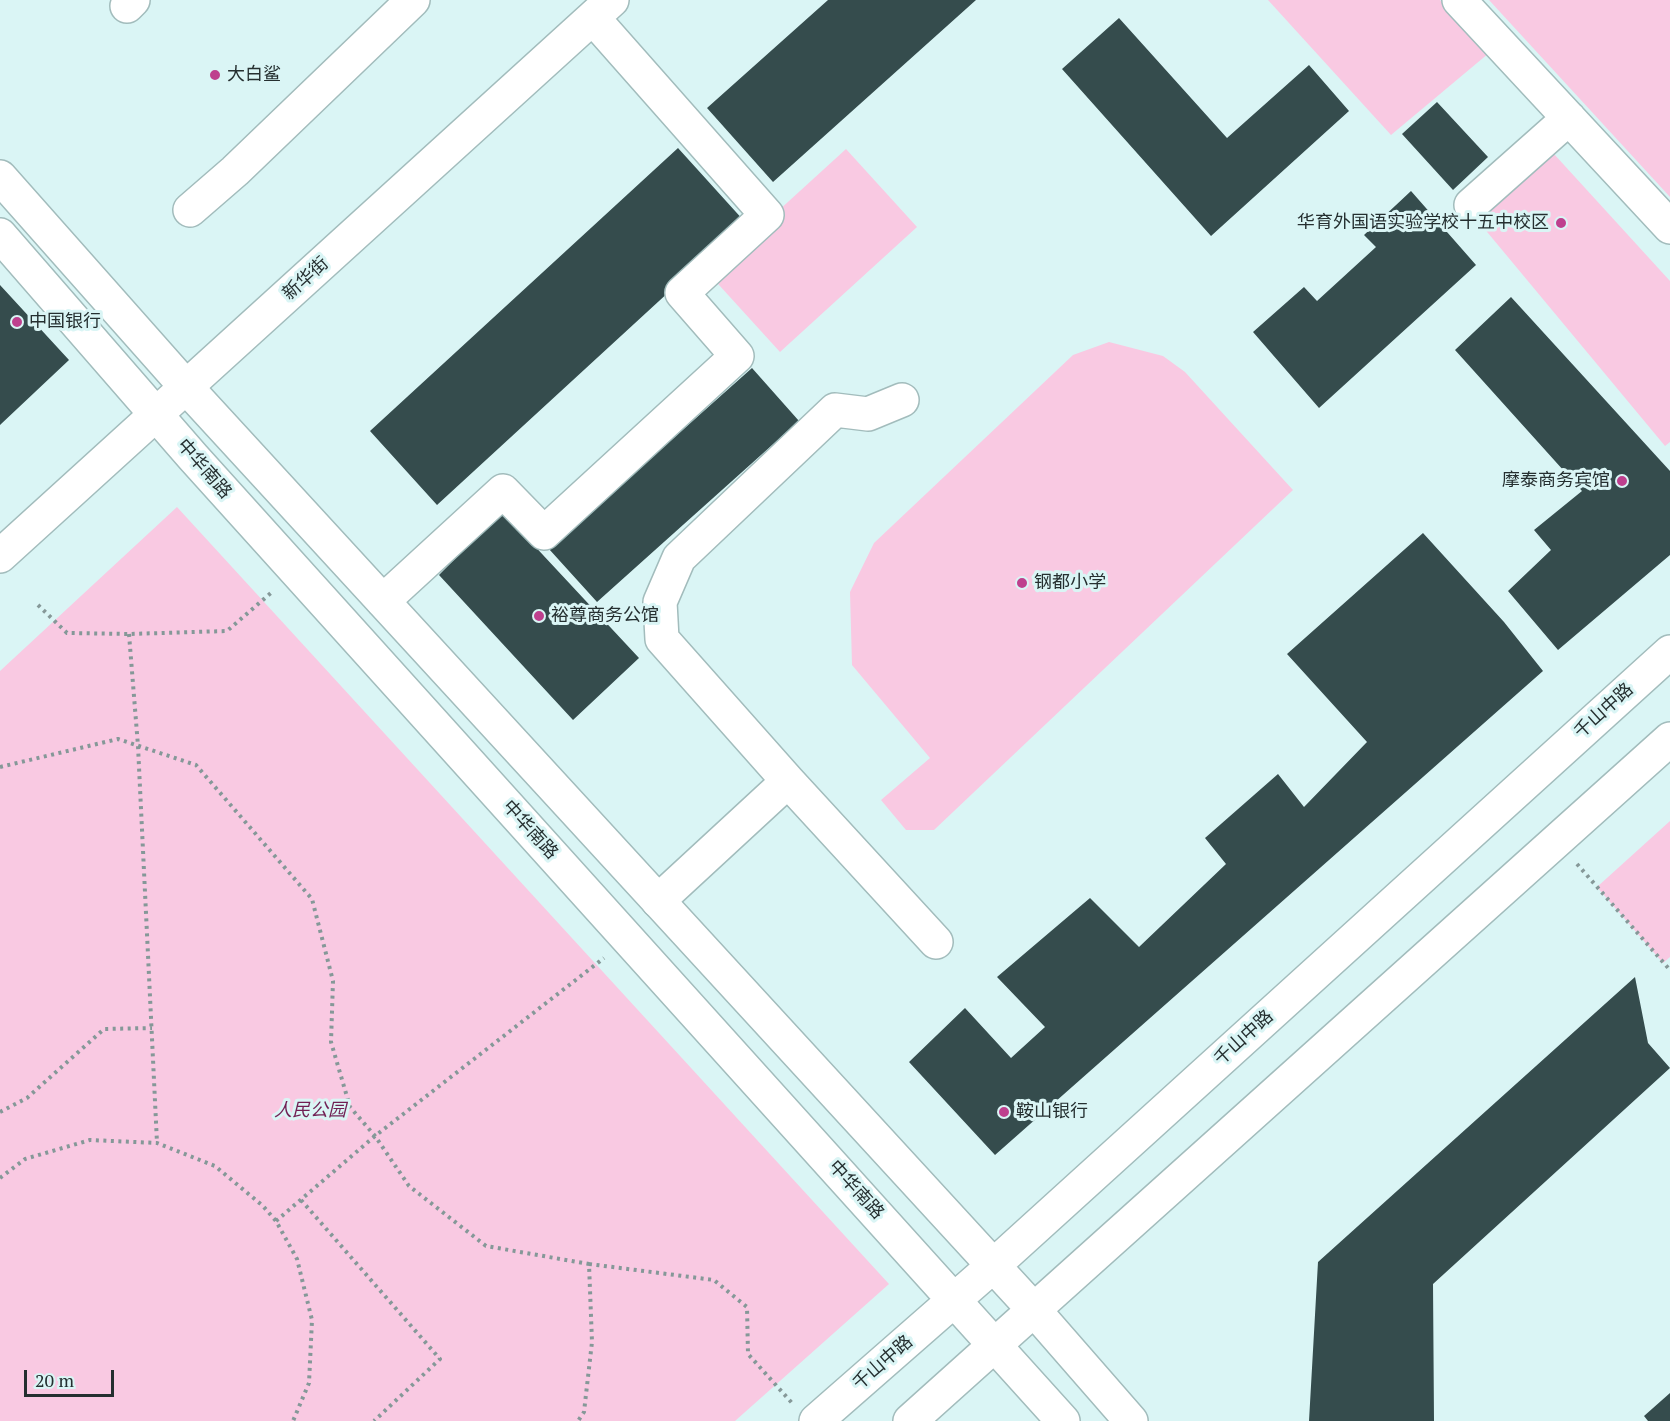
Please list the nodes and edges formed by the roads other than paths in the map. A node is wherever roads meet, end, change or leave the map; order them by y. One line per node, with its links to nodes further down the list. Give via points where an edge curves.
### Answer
1 (413, 0): 7 (main road)
2 (1459, 0): 4 (main road)
3 (602, 9): 10 (main road, 新华街); 14 (main road, via 767,215 682,293 736,356 544,533 503,491)
4 (1569, 118): 6 (main road); 8 (main road)
5 (0, 177): 10 (main road)
6 (1471, 205)
7 (190, 210)
8 (1670, 227)
9 (0, 235): 12 (main road, 中华南路)
10 (187, 388): 12 (main road, 新华街); 14 (main road)
11 (902, 400): 17 (main road, via 868,414 835,410 679,558 660,602 662,639)
12 (158, 414): 13 (main road, 新华街); 21 (main road, 中华南路, via 193,458)
13 (0, 556)
14 (383, 601): 18 (main road)
15 (1670, 652): 20 (main road, 千山中路)
16 (1670, 739): 22 (main road)
17 (788, 782): 18 (main road); 19 (main road)
18 (658, 901): 20 (main road)
19 (936, 942)
20 (993, 1266): 21 (main road, 千山中路); 22 (main road)
21 (955, 1300): 23 (main road, 中华南路); 24 (main road, 千山中路)
22 (1035, 1311): 23 (main road); 27 (main road)
23 (995, 1345): 25 (main road); 26 (main road, 中华南路)
24 (805, 1413)
25 (910, 1421)
26 (1063, 1421)
27 (1131, 1421)

